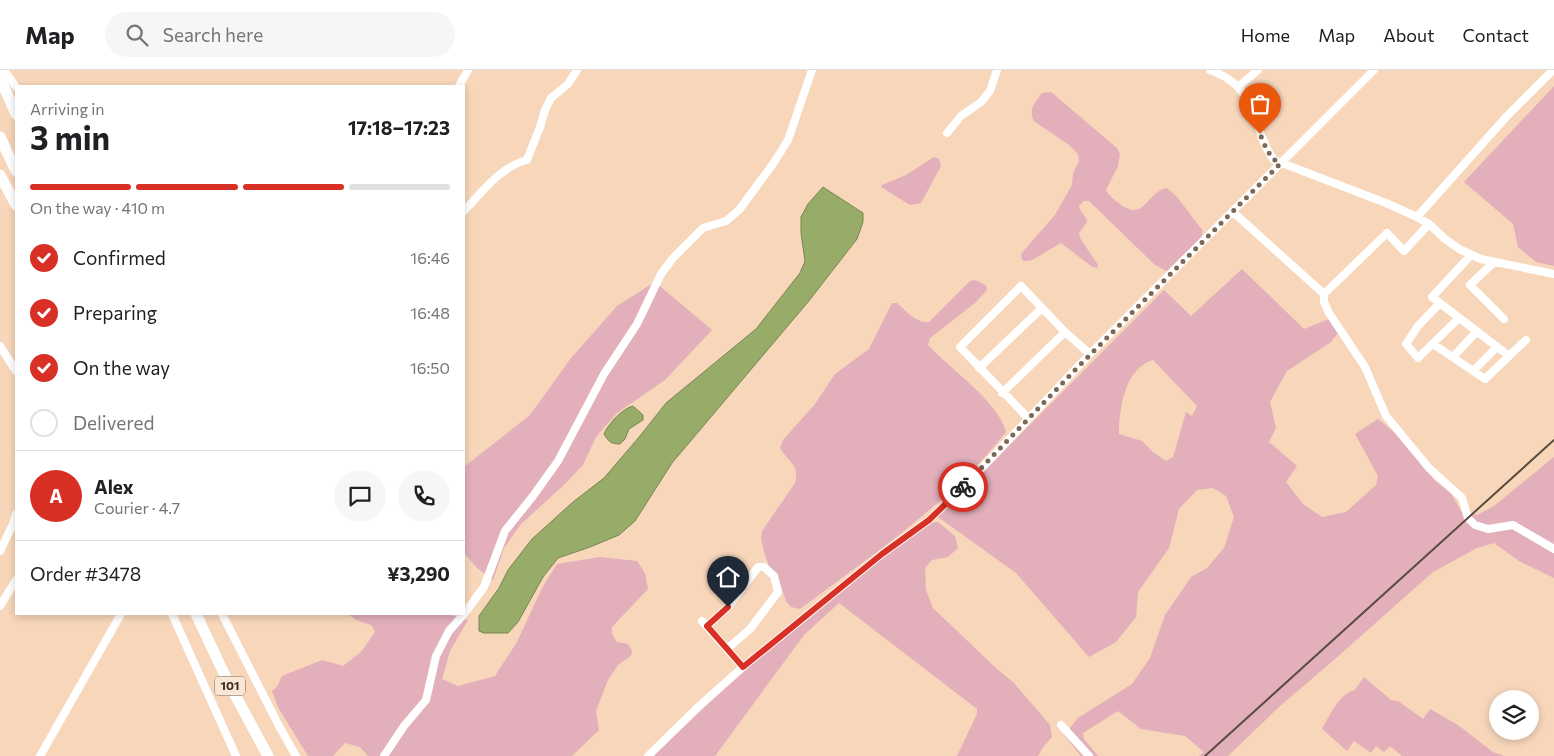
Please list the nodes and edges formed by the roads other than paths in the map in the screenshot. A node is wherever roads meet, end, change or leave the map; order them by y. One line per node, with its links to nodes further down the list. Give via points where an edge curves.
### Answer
1 (4, 70): 12 (street)
2 (468, 70): 11 (street)
3 (577, 70): 21 (street, via 568,84 551,98 527,160 516,163 497,176)
4 (812, 70): 52 (street, via 788,140 773,164 739,210 726,221 703,228 661,274 637,324 604,374 558,461 505,530 484,587)
5 (998, 70): 15 (street, via 990,91)
6 (1210, 70): 13 (street)
7 (1258, 70): 13 (street)
8 (1374, 70): 17 (street)
9 (1553, 70): 23 (street)
10 (0, 78): 14 (highway)
11 (460, 85)
12 (15, 86)
13 (1238, 87): 17 (street, via 1251,109 1268,152)
14 (15, 112)
15 (947, 133)
16 (0, 137): 18 (highway)
17 (1280, 164): 22 (street); 23 (street)
18 (15, 169)
19 (0, 174): 20 (highway)
20 (15, 203)
21 (465, 210)
22 (1233, 212): 28 (street); 39 (street)
23 (1416, 217): 24 (street)
24 (1429, 224): 25 (street, via 1445,239); 28 (street, via 1404,251 1387,233)
25 (1471, 255): 26 (street); 29 (street, via 1432,297)
26 (1494, 262): 27 (street); 32 (street, via 1470,284)
27 (1554, 274)
28 (1324, 294): 48 (street, via 1329,313 1366,367 1386,416 1429,468 1462,498 1468,518 1475,525 1488,529 1513,525)
29 (1440, 303): 31 (street); 36 (street, via 1406,344 1418,358)
30 (1042, 308): 34 (street); 42 (street); 42 (street, via 1021,286 960,347)
31 (1459, 318): 33 (street); 36 (street)
32 (1504, 319)
33 (1477, 331): 38 (street); 41 (street)
34 (1066, 332): 39 (street); 45 (street)
35 (1526, 340): 40 (street)
36 (1433, 344): 41 (street)
37 (0, 346): 43 (street)
38 (1497, 347): 40 (street); 44 (street)
39 (1090, 354): 46 (street)
40 (1509, 356): 44 (street, via 1485,379)
41 (1453, 357): 44 (street)
42 (979, 368): 45 (street)
43 (15, 370)
44 (1473, 371)
45 (1002, 393): 46 (street)
46 (1028, 418): 59 (street, via 929,520)
47 (15, 517): 49 (street)
48 (1554, 549)
49 (0, 551)
50 (15, 582): 51 (street)
51 (0, 606)
52 (465, 613)
53 (120, 615): 61 (street)
54 (172, 615): 62 (street)
55 (196, 615): 63 (highway, 101)
56 (223, 615): 64 (street)
57 (463, 615): 65 (street, via 450,630 436,656 426,700)
58 (727, 649): 58 (street, via 705,623 728,607 758,567 764,567 774,576 778,592 750,629); 59 (street)
59 (743, 667): 66 (street)
60 (1061, 725): 67 (street)
61 (40, 756)
62 (236, 756)
63 (268, 756)
64 (296, 756)
65 (384, 756)
66 (648, 756)
67 (1089, 756)

